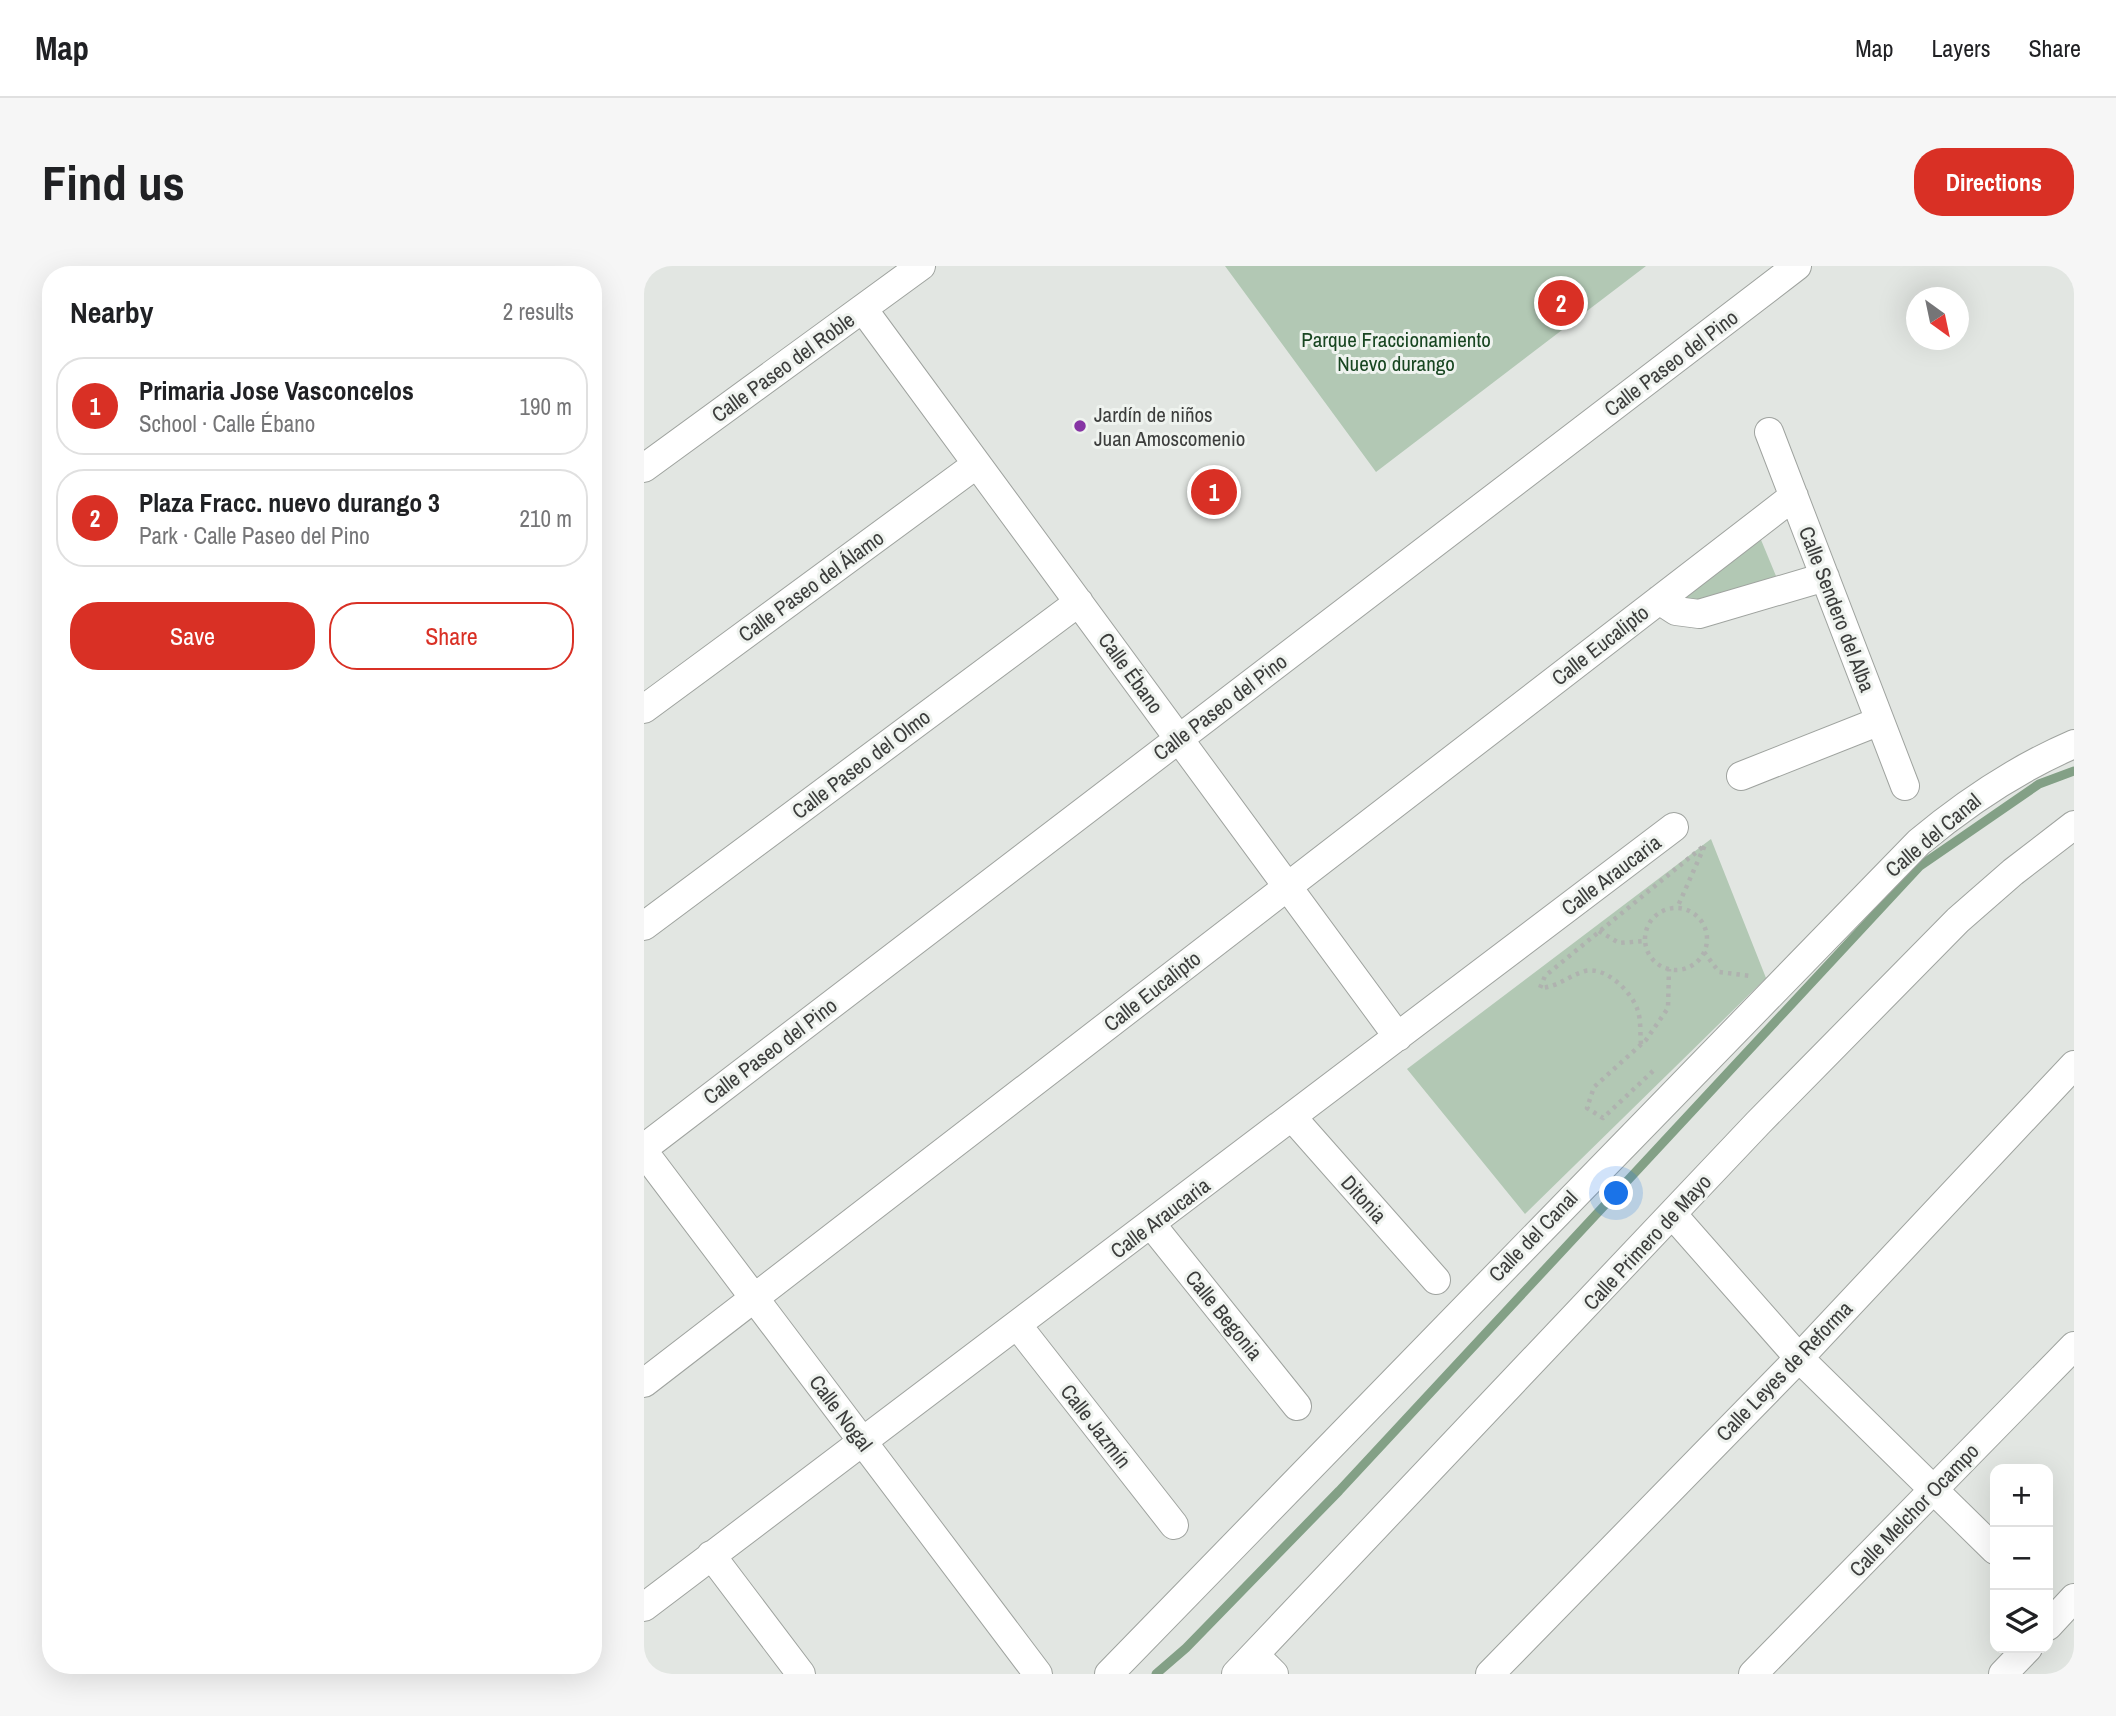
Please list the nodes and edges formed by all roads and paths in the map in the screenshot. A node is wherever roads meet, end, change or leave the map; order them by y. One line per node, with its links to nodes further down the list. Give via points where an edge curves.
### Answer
1 (921, 266): 3 (street, Calle Paseo del Roble)
2 (1797, 266): 13 (street, Calle Paseo del Pino)
3 (863, 309): 5 (street, Calle Ébano); 6 (street, Calle Paseo del Roble)
4 (1769, 432): 7 (street, Calle Sendero del Alba)
5 (977, 464): 10 (street, Calle Ébano); 11 (street, Calle Paseo del Álamo)
6 (644, 468)
7 (1794, 496): 8 (street, Calle Sendero del Alba); 9 (street, Calle Eucalipto)
8 (1825, 577): 9 (street, Calle Eucalipto, via 1699,614 1676,611); 12 (street, Calle Sendero del Alba)
9 (1659, 600): 19 (street, Calle Eucalipto)
10 (1079, 602): 13 (street, Calle Ébano); 21 (street, Calle Paseo del Olmo)
11 (644, 709)
12 (1880, 721): 15 (street); 16 (street, Calle Sendero del Alba)
13 (1178, 738): 19 (street, Calle Ébano); 32 (street, Calle Paseo del Pino)
14 (2074, 744): 52 (street, Calle del Canal, via 1998,783 1919,842)
15 (1741, 776)
16 (1905, 786)
17 (2074, 825): 33 (street, Calle Primero de Mayo, via 1958,920)
18 (1674, 827): 27 (street, Calle Araucaria)
19 (1287, 887): 27 (street, Calle Ébano); 36 (street, Calle Eucalipto)
20 (1677, 908): 22 (path, via 1705,845); 23 (path, via 1658,912); 24 (path, via 1698,916 1704,925)
21 (644, 926)
22 (1599, 932): 23 (path, via 1619,943); 28 (path, via 1545,976 1540,988 1555,987 1586,971 1599,972 1621,984 1637,1010)
23 (1644, 940): 25 (path, via 1653,960)
24 (1704, 953): 25 (path, via 1689,967); 26 (path, via 1719,972 1754,976)
25 (1669, 969): 28 (path, via 1668,1008)
26 (1744, 985)
27 (1398, 1037): 31 (street, Calle Araucaria)
28 (1642, 1044): 29 (path, via 1594,1087 1587,1108 1603,1118)
29 (1663, 1061)
30 (2074, 1065): 39 (street, Calle Leyes de Reforma)
31 (1292, 1117): 34 (street, Calle Araucaria); 35 (street, Ditonia)
32 (644, 1150): 36 (street, Calle Nogal)
33 (1673, 1215): 39 (street); 49 (street, Calle Primero de Mayo)
34 (1151, 1224): 37 (street, Calle Araucaria); 41 (street, Calle Begonia)
35 (1436, 1280)
36 (754, 1298): 40 (street, Calle Eucalipto); 42 (street, Calle Nogal)
37 (1018, 1326): 42 (street, Calle Araucaria); 44 (street, Calle Jazmín)
38 (2074, 1346): 43 (street, Calle Melchor Ocampo)
39 (1799, 1358): 43 (street); 53 (street, Calle Leyes de Reforma)
40 (644, 1383)
41 (1297, 1406)
42 (863, 1443): 46 (street, Calle Araucaria); 51 (street, Calle Nogal)
43 (1934, 1490): 45 (street); 54 (street, Calle Melchor Ocampo)
44 (1174, 1525)
45 (1990, 1545)
46 (711, 1555): 47 (street, Calle Araucaria); 50 (street)
47 (644, 1608)
48 (2023, 1653): 55 (street)
49 (1255, 1668)
50 (801, 1674)
51 (1038, 1674)
52 (1109, 1674)
53 (1490, 1674)
54 (1753, 1674)
55 (2003, 1674)

